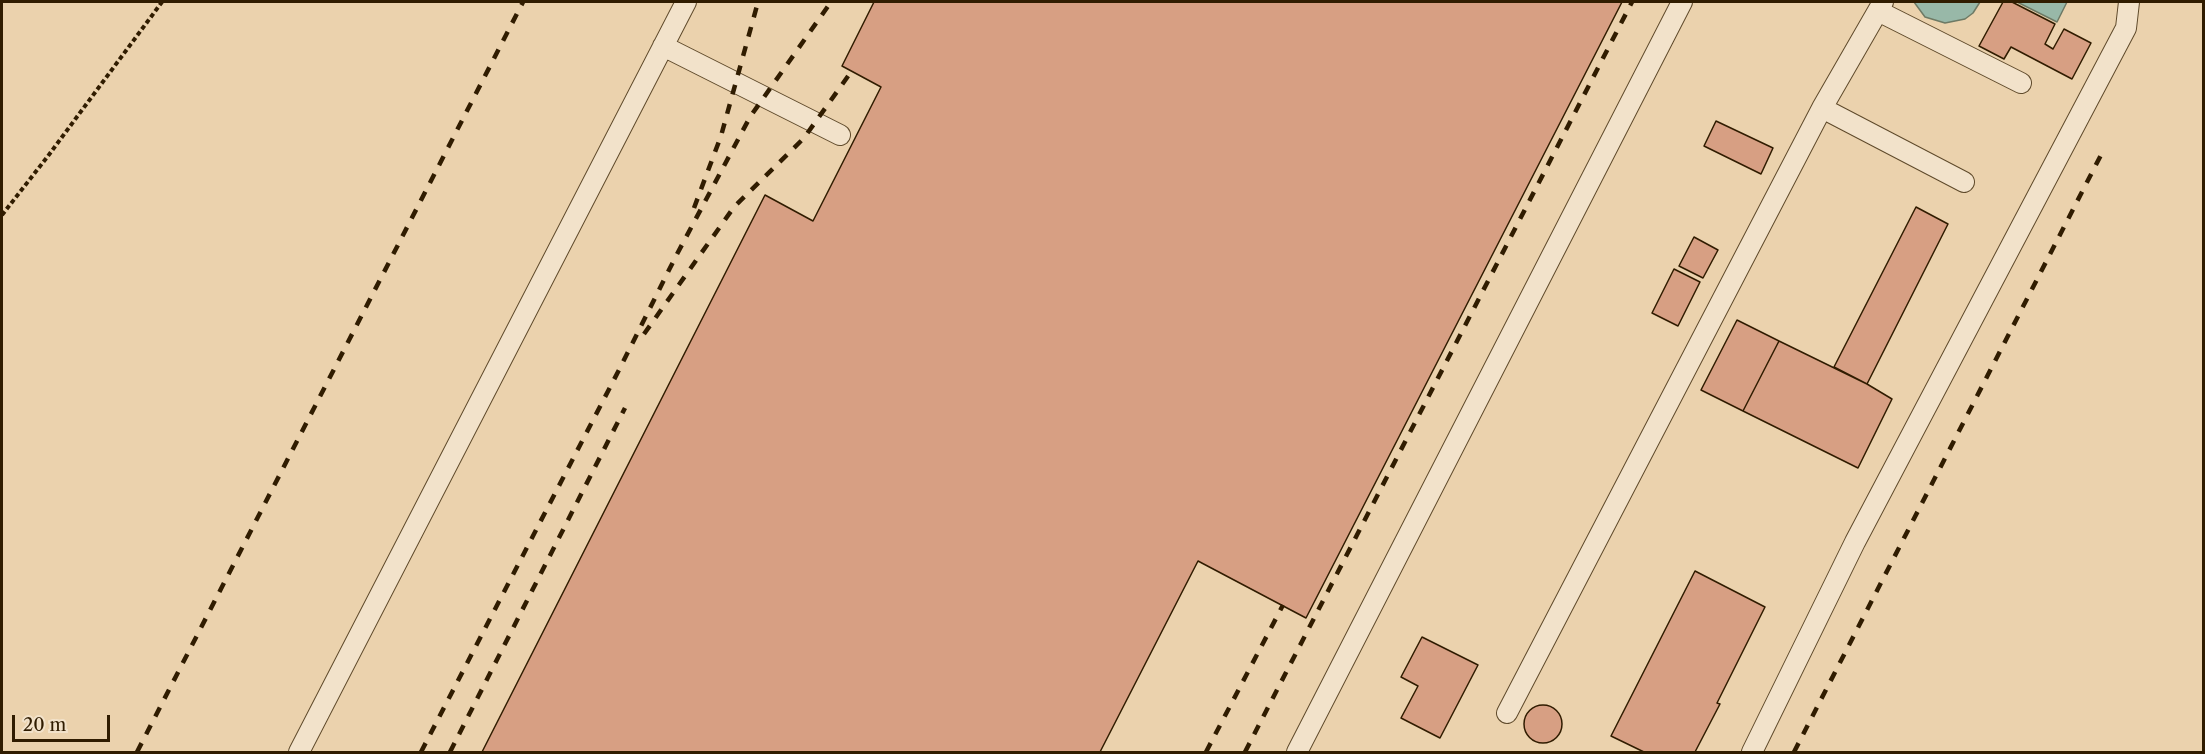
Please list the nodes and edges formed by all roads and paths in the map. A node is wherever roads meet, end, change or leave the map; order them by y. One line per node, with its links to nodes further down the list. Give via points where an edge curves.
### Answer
1 (162, 2): 11 (path)
2 (686, 2): 6 (lane)
3 (1682, 2): 14 (lane)
4 (2129, 2): 15 (lane, via 2126,28 1855,542)
5 (1880, 6): 7 (lane); 8 (lane)
6 (663, 46): 9 (lane); 13 (lane)
7 (2021, 83)
8 (1822, 108): 10 (lane); 12 (lane)
9 (840, 135)
10 (1964, 182)
11 (2, 215)
12 (1507, 713)
13 (299, 753)
14 (1298, 753)
15 (1752, 753)

